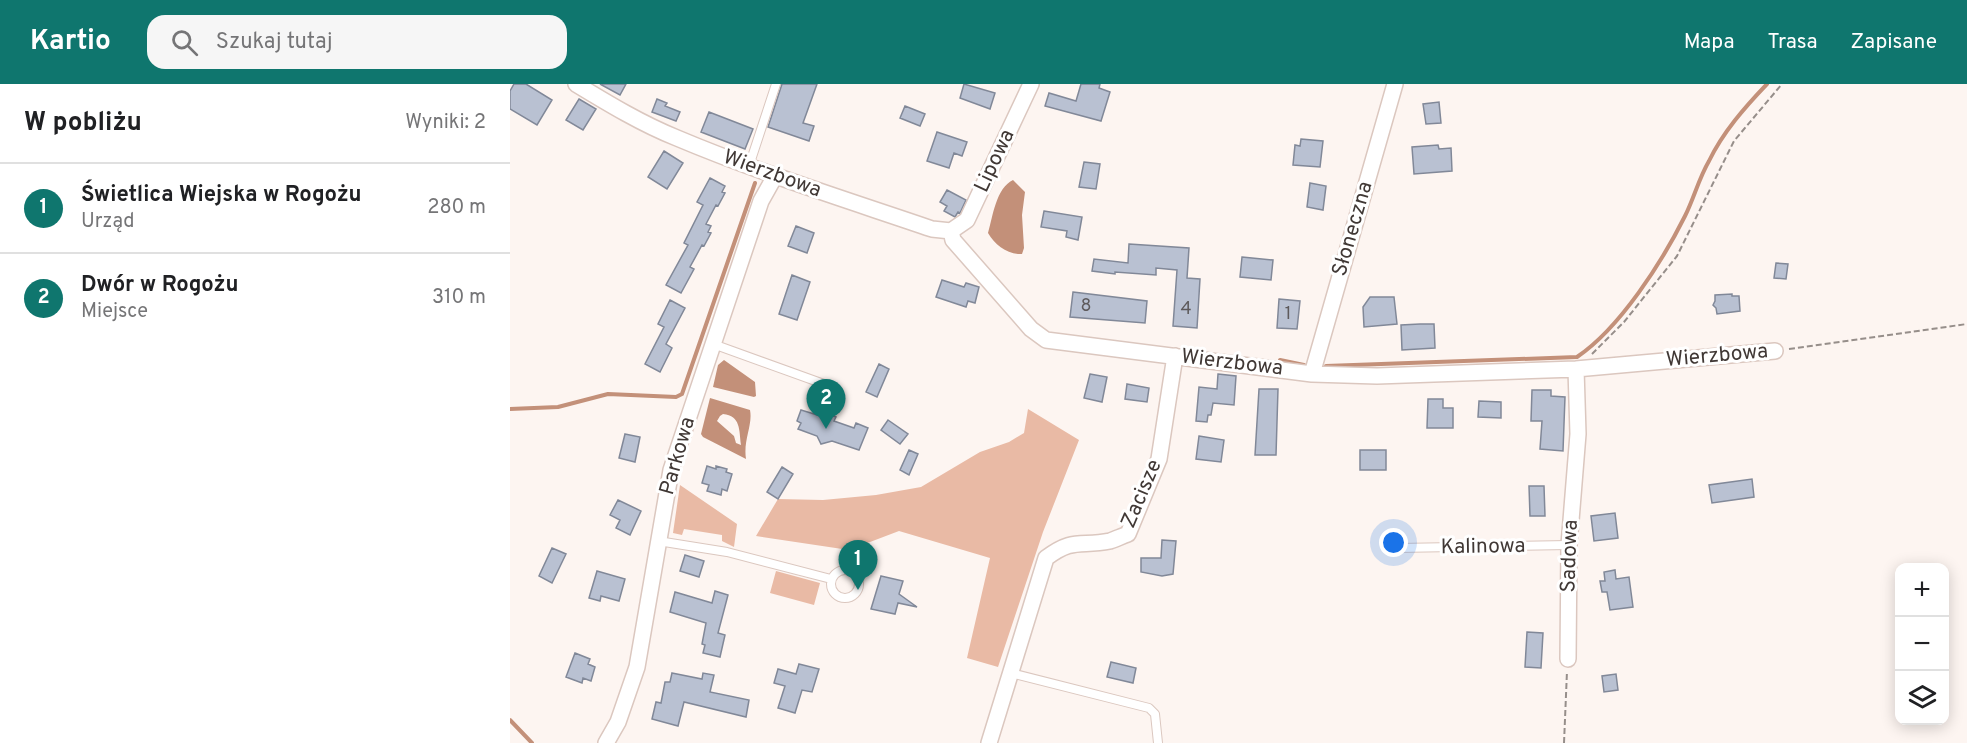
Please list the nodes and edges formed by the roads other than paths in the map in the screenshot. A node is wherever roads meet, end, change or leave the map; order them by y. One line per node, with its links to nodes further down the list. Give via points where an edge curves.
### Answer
1 (576, 84): 5 (street, Wierzbowa)
2 (776, 84): 6 (lane)
3 (1031, 84): 8 (street, Lipowa, via 967,220)
4 (1395, 84): 13 (street, Słoneczna)
5 (594, 89): 6 (street, Wierzbowa, via 621,111 676,138)
6 (749, 166): 7 (street, Wierzbowa)
7 (775, 176): 8 (street, Wierzbowa, via 932,229); 9 (street, Parkowa, via 761,201)
8 (951, 231): 11 (street, Wierzbowa, via 953,240 1031,329 1046,340)
9 (713, 344): 14 (lane); 15 (street, Parkowa, via 671,470)
10 (1774, 351): 12 (street, Wierzbowa)
11 (1175, 356): 13 (street, Wierzbowa); 20 (street, Zacisze, via 1159,459 1128,534 1109,541 1075,543 1046,558)
12 (1576, 369): 13 (street, Wierzbowa, via 1377,376); 16 (street, Sadowa, via 1578,434)
13 (1312, 374)
14 (835, 388)
15 (658, 542): 18 (lane, via 727,552); 21 (street, Parkowa, via 637,667 618,722)
16 (1569, 545): 17 (lane, Kalinowa); 19 (street, Sadowa)
17 (1398, 548)
18 (831, 579)
19 (1568, 659)
20 (1011, 673): 22 (street, Zacisze); 23 (lane, via 1149,708 1155,714)
21 (606, 743)
22 (989, 743)
23 (1158, 743)

